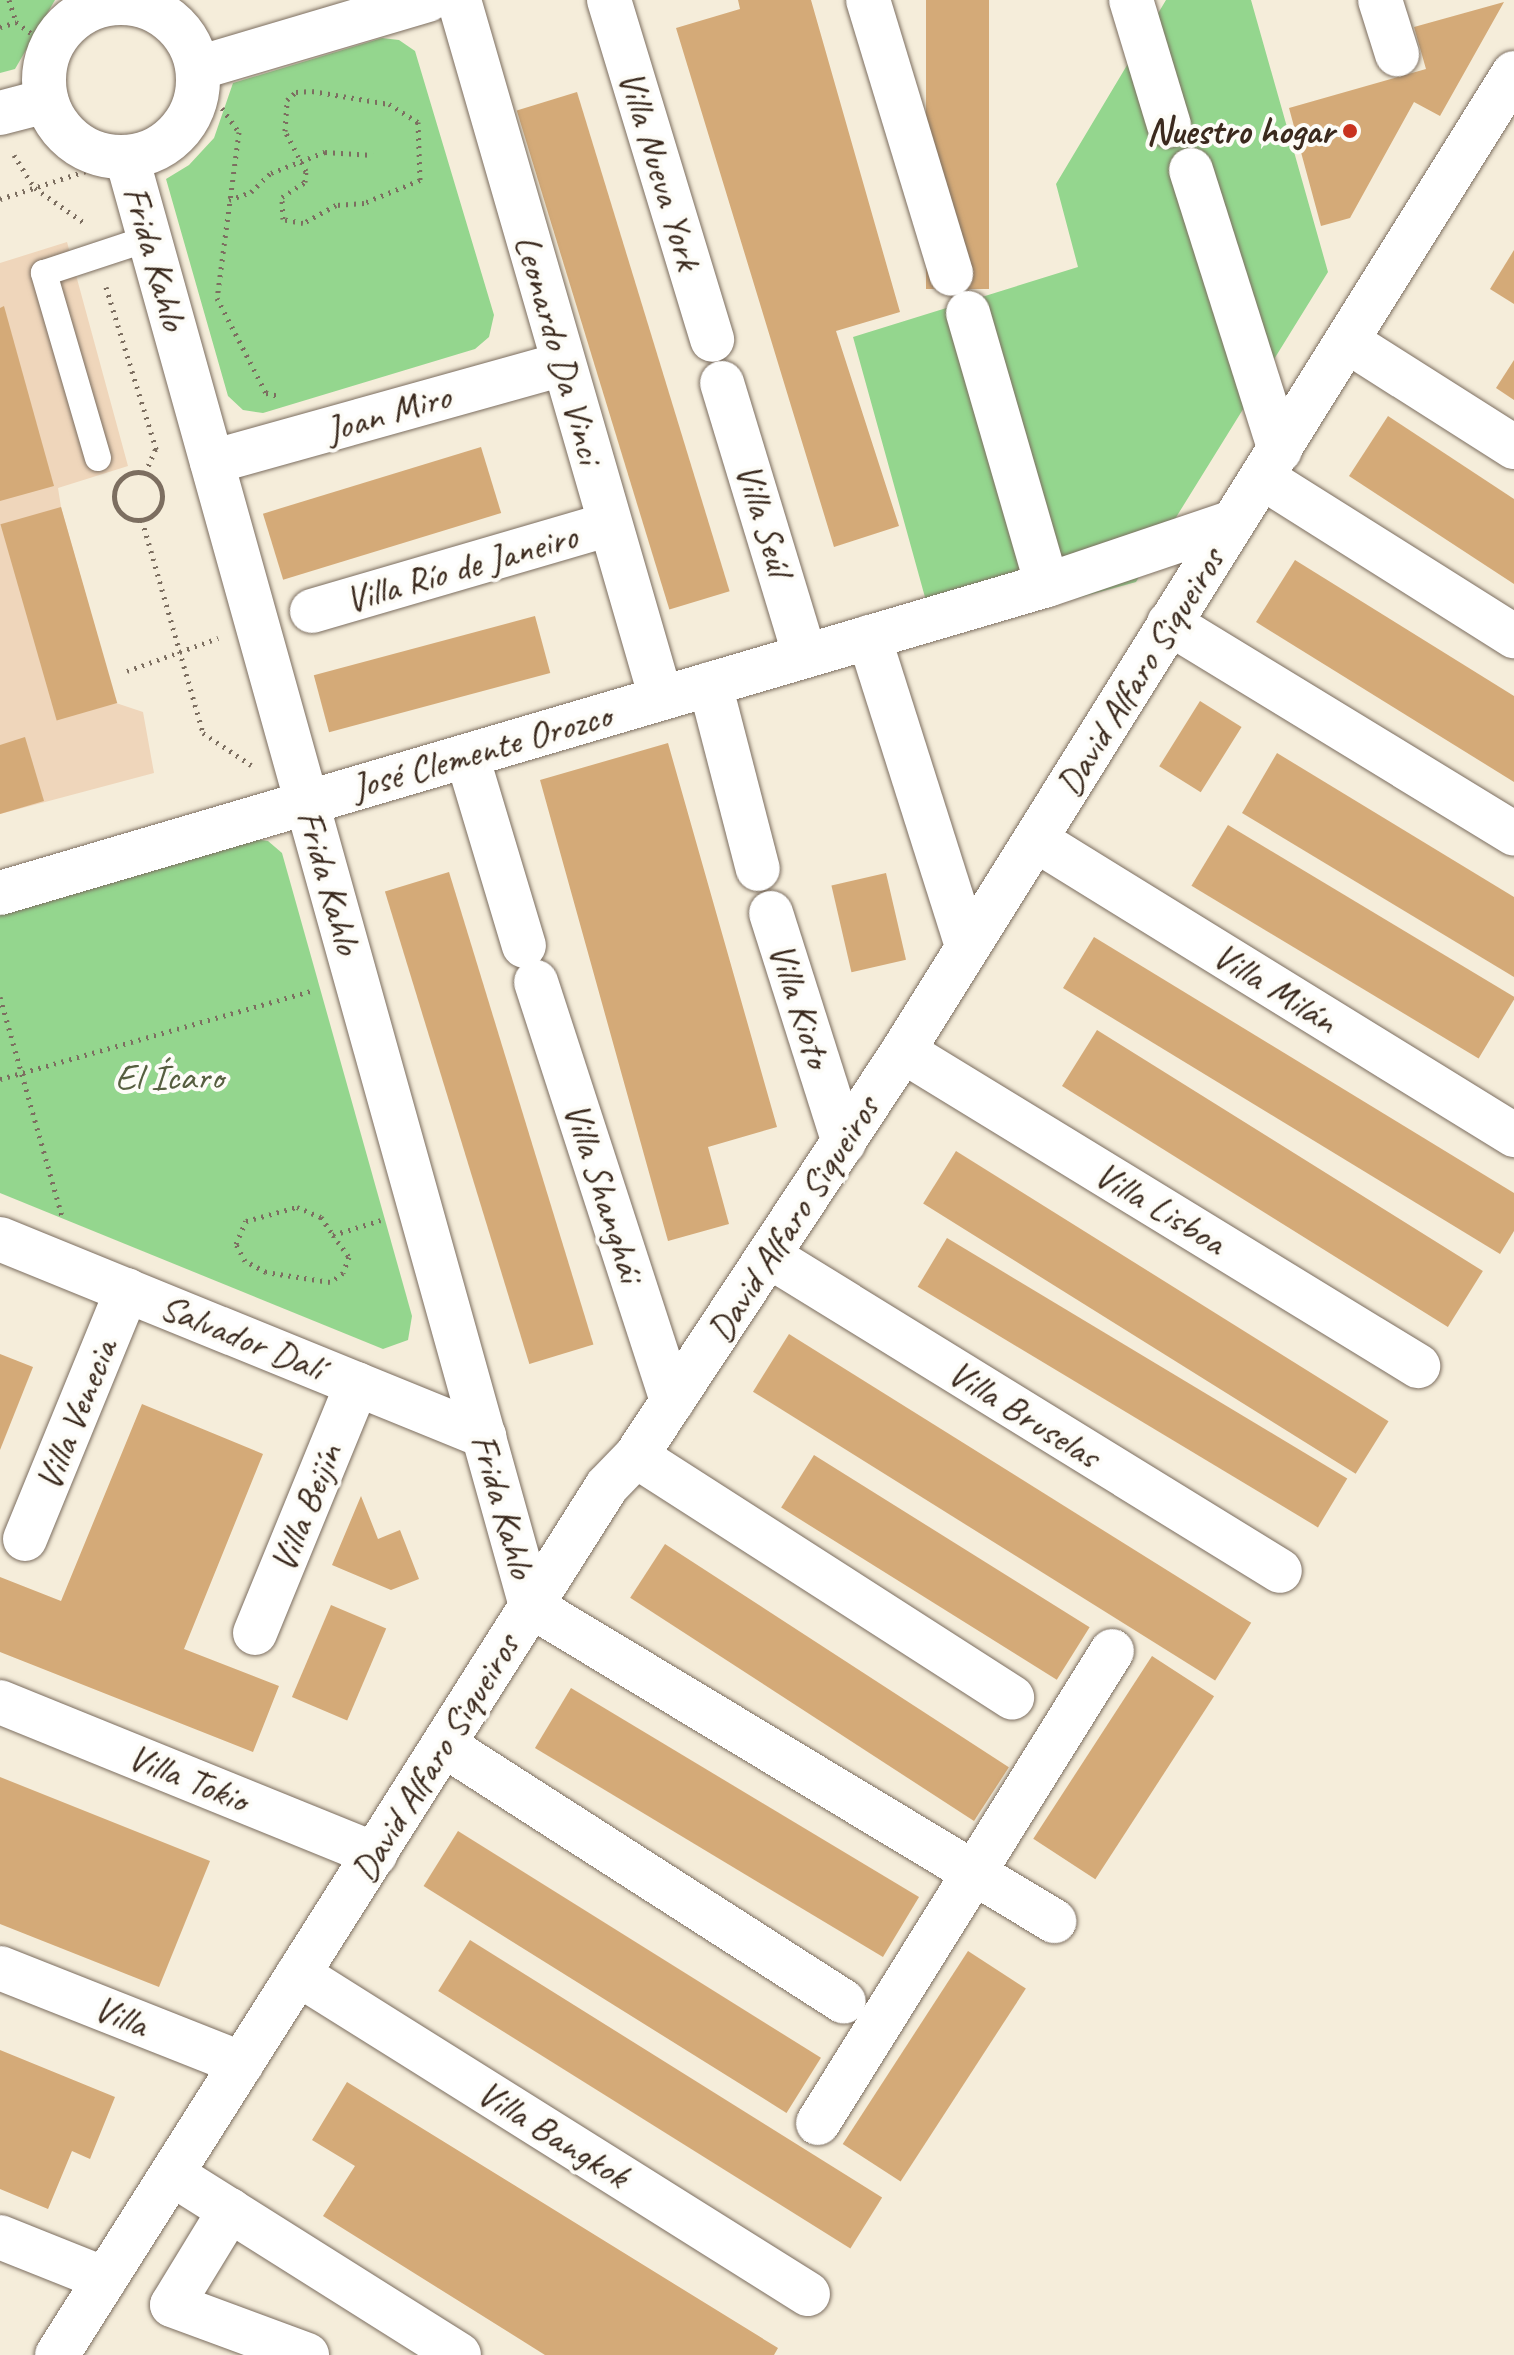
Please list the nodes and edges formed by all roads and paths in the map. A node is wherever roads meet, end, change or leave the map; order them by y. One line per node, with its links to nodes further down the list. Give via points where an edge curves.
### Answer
1 (9, 0): 11 (path)
2 (428, 0): 10 (street)
3 (459, 0): 30 (street, Leonardo Da Vinci)
4 (609, 0): 28 (street, Villa Nueva York)
5 (868, 0): 40 (street)
6 (1131, 0): 19 (street)
7 (1380, 0): 14 (street)
8 (154, 5): 9 (street); 16 (street, via 182,33)
9 (82, 6): 13 (street)
10 (340, 12): 16 (street)
11 (16, 22): 12 (path); 13 (path)
12 (0, 27)
13 (51, 48): 17 (street, via 44,74)
14 (1397, 54)
15 (1514, 73): 20 (street, David Alfaro Siqueiros)
16 (198, 80): 22 (street, Frida Kahlo, via 191,115 175,136 153,151); 26 (path, via 239,132)
17 (46, 101): 18 (street); 22 (street, Frida Kahlo, via 76,144)
18 (0, 113)
19 (1169, 125)
20 (1498, 133): 29 (street, David Alfaro Siqueiros)
21 (373, 155): 23 (path, via 325,152)
22 (127, 158): 25 (path); 27 (street, Frida Kahlo)
23 (300, 162): 23 (path, via 305,182 282,197 283,219 291,224 336,205 364,203 412,187 422,171 418,122 389,104 296,92 287,100 285,131); 26 (path)
24 (1191, 170): 36 (street)
25 (0, 199)
26 (229, 200): 32 (path, via 217,298 266,393)
27 (150, 238): 34 (lane, via 44,273); 35 (street, Frida Kahlo)
28 (712, 340)
29 (1347, 341): 33 (street); 36 (street, David Alfaro Siqueiros)
30 (563, 364): 35 (street, Joan Miro); 39 (street, Leonardo Da Vinci)
31 (722, 383): 47 (street, Villa Seúl)
32 (291, 395)
33 (1514, 447)
34 (98, 458)
35 (212, 462): 43 (street, Frida Kahlo)
36 (1271, 464): 38 (street, David Alfaro Siqueiros); 44 (street)
37 (142, 520): 37 (path, via 121,514 113,500 116,484 129,473 153,476 162,490 156,513); 46 (path)
38 (1233, 522): 40 (street, José Clemente Orozco); 42 (street, David Alfaro Siqueiros)
39 (610, 524): 41 (street, Villa Río de Janeiro); 50 (street, Leonardo Da Vinci)
40 (1047, 585): 45 (street, José Clemente Orozco)
41 (312, 611)
42 (1169, 623): 53 (street); 54 (street, David Alfaro Siqueiros)
43 (257, 624): 46 (path); 52 (street, Frida Kahlo)
44 (1514, 636)
45 (869, 637): 47 (street, José Clemente Orozco); 58 (street)
46 (180, 652): 48 (path); 52 (path, via 203,733)
47 (805, 656): 49 (street, José Clemente Orozco)
48 (127, 671)
49 (710, 684): 50 (street, José Clemente Orozco); 55 (street)
50 (661, 698): 51 (street, José Clemente Orozco)
51 (467, 756): 52 (street, José Clemente Orozco); 74 (street, Villa Shanghái)
52 (307, 802): 56 (street, José Clemente Orozco); 59 (street, Frida Kahlo)
53 (1514, 834)
54 (1036, 840): 58 (street, David Alfaro Siqueiros); 64 (street, Villa Milán)
55 (758, 869)
56 (0, 893)
57 (771, 913): 65 (street, Villa Kioto)
58 (967, 946): 61 (street, David Alfaro Siqueiros)
59 (356, 978): 62 (path); 66 (street, Frida Kahlo)
60 (0, 997): 62 (path)
61 (903, 1051): 65 (street, David Alfaro Siqueiros); 72 (street, Villa Lisboa)
62 (21, 1073): 63 (path); 70 (path)
63 (0, 1079)
64 (1514, 1135)
65 (844, 1143): 69 (street, David Alfaro Siqueiros)
66 (420, 1207): 67 (path); 75 (street, Frida Kahlo)
67 (333, 1235): 67 (path, via 321,1217 297,1207 246,1221 236,1244 245,1261 266,1272 330,1282 343,1273 349,1257)
68 (0, 1239): 70 (street, Salvador Dalí)
69 (769, 1256): 74 (street, David Alfaro Siqueiros); 78 (street, Villa Bruselas)
70 (77, 1269): 71 (street, Salvador Dalí)
71 (127, 1290): 73 (street, Salvador Dalí); 77 (street, Villa Venecia)
72 (1418, 1366)
73 (357, 1384): 75 (street, Salvador Dalí); 80 (street, Villa Beijín)
74 (672, 1401): 76 (street, David Alfaro Siqueiros)
75 (484, 1436): 79 (street, Frida Kahlo)
76 (636, 1456): 79 (street, David Alfaro Siqueiros, via 607,1486); 82 (street)
77 (25, 1539)
78 (1280, 1571)
79 (531, 1606): 84 (street, David Alfaro Siqueiros); 86 (street)
80 (255, 1633)
81 (1112, 1651): 86 (street)
82 (1012, 1697)
83 (0, 1702): 85 (street, Villa Tokio)
84 (444, 1745): 85 (street, David Alfaro Siqueiros); 90 (street)
85 (375, 1854): 89 (street, David Alfaro Siqueiros)
86 (974, 1873): 87 (street); 92 (street)
87 (1054, 1921)
88 (0, 1968): 91 (street, Villa)
89 (298, 1974): 91 (street, David Alfaro Siqueiros); 97 (street, Villa Bangkok)
90 (844, 2002)
91 (242, 2064): 93 (street, David Alfaro Siqueiros)
92 (818, 2123)
93 (172, 2174): 94 (street); 96 (street, David Alfaro Siqueiros)
94 (230, 2210): 99 (street, via 172,2305); 100 (street)
95 (0, 2237): 96 (street)
96 (105, 2279): 98 (street, David Alfaro Siqueiros)
97 (808, 2294)
98 (57, 2355)
99 (307, 2355)
100 (459, 2355)

